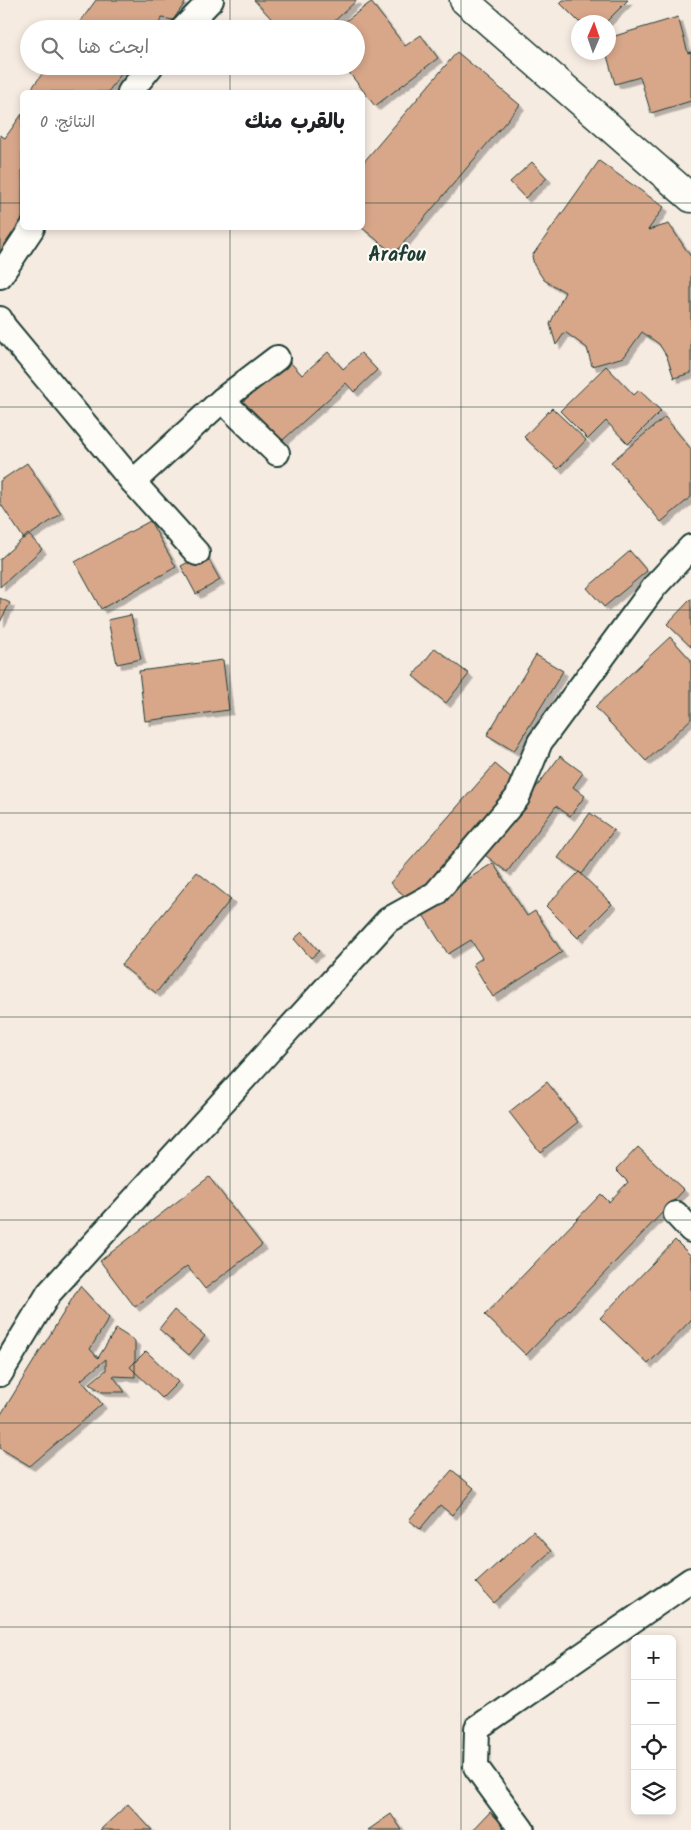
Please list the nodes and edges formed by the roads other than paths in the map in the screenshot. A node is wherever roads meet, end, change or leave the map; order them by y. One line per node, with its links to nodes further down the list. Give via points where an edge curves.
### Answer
1 (211, 0): 3 (street)
2 (464, 0): 6 (main road)
3 (192, 20)
4 (144, 75): 5 (street)
5 (132, 90)
6 (691, 198)
7 (31, 230): 8 (street)
8 (0, 276)
9 (0, 320): 13 (street)
10 (277, 358): 11 (street)
11 (222, 400): 12 (street); 13 (street)
12 (276, 453)
13 (132, 482): 15 (street)
14 (691, 547): 16 (street, via 655,586 540,742 517,798 435,894 388,920 49,1293)
15 (197, 553)
16 (0, 1374)
17 (691, 1580): 18 (street, via 477,1728 476,1767)
18 (522, 1830)

